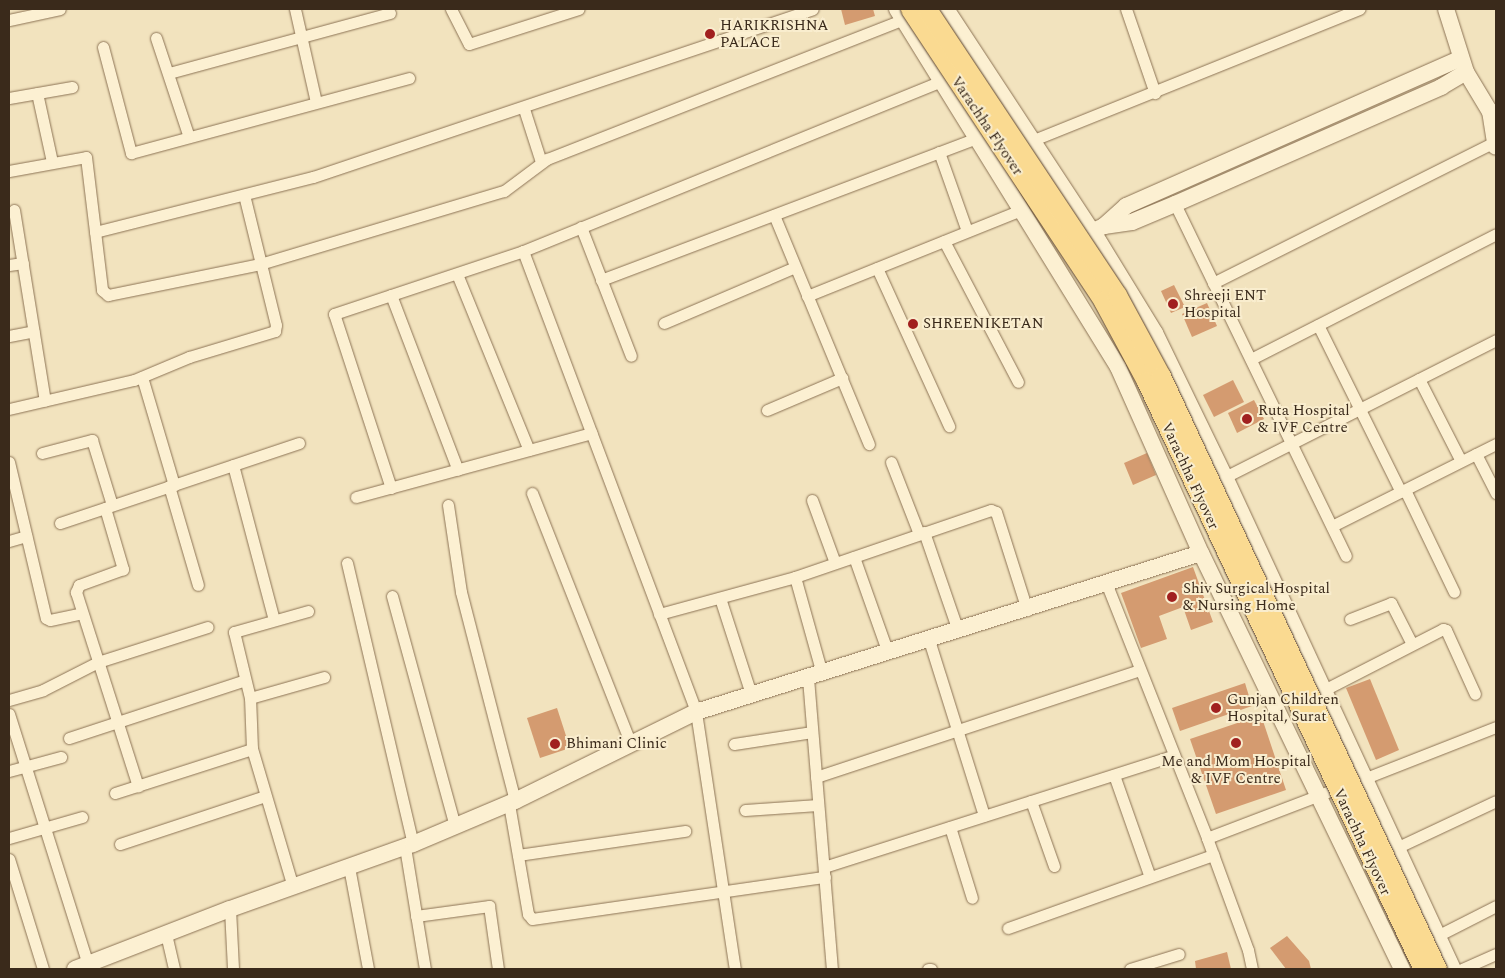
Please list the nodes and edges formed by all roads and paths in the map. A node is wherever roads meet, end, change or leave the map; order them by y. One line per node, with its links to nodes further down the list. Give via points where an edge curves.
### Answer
1 (60, 9): 13 (street)
2 (295, 9): 14 (street)
3 (451, 9): 4 (street, via 469,44)
4 (579, 9)
5 (813, 9): 26 (street)
6 (927, 9): 204 (main road, Varachha Flyover, bridge, via 1117,295 1161,376)
7 (946, 9): 30 (street)
8 (1126, 9): 23 (street)
9 (1358, 9): 23 (street)
10 (1446, 9): 17 (street)
11 (904, 12): 20 (street); 34 (street); 203 (main road, Varachha Flyover, bridge, via 1103,301 1146,381)
12 (390, 13): 14 (street)
13 (9, 20)
14 (302, 36): 18 (street); 25 (street)
15 (156, 38): 18 (street)
16 (103, 47): 28 (street, via 131,153)
17 (1464, 65): 27 (street); 37 (street, via 1441,87); 42 (street, via 1126,206)
18 (169, 73): 28 (street)
19 (409, 78): 25 (street)
20 (942, 81): 29 (street); 41 (street)
21 (72, 87): 22 (street)
22 (37, 93): 24 (street); 33 (street)
23 (1156, 93): 30 (street)
24 (9, 98)
25 (316, 102): 28 (street)
26 (524, 108): 34 (street); 36 (street, via 313,177)
27 (1494, 114): 31 (street)
28 (189, 137)
29 (977, 138): 32 (street); 39 (street)
30 (1031, 141): 42 (street)
31 (1496, 145): 56 (street)
32 (939, 152): 40 (street); 43 (street)
33 (52, 162): 35 (street); 44 (street, via 86,157)
34 (541, 162): 50 (street, via 504,191)
35 (9, 171)
36 (244, 195): 44 (street); 50 (street)
37 (1174, 204): 42 (street, via 1132,222); 56 (street)
38 (14, 210): 49 (street)
39 (1021, 210): 43 (street); 48 (street)
40 (774, 215): 52 (street); 55 (street)
41 (581, 227): 47 (street); 55 (street)
42 (1098, 228): 48 (street); 88 (street, via 1155,334)
43 (967, 231): 46 (street)
44 (95, 232): 50 (street, via 105,295)
45 (1496, 234): 60 (street)
46 (944, 241): 53 (street); 69 (street)
47 (523, 251): 54 (street); 75 (street)
48 (1048, 253): 103 (street, via 1118,367)
49 (23, 263): 51 (street); 61 (street)
50 (260, 264): 66 (street, via 275,331 189,356)
51 (9, 265)
52 (795, 267): 58 (street); 59 (street)
53 (877, 268): 58 (street); 74 (street)
54 (457, 274): 57 (street); 80 (street)
55 (601, 280): 64 (street)
56 (1214, 283): 65 (street)
57 (391, 295): 87 (street); 90 (street, via 333,315)
58 (807, 296): 67 (street)
59 (664, 323)
60 (1318, 325): 65 (street); 72 (street)
61 (34, 331): 62 (street); 70 (street)
62 (9, 336)
63 (1496, 340): 68 (street)
64 (631, 356)
65 (1251, 359): 77 (street)
66 (142, 378): 70 (street); 89 (street)
67 (842, 378): 73 (street); 78 (street)
68 (1419, 379): 72 (street); 83 (street)
69 (1018, 382)
70 (45, 401): 71 (street)
71 (9, 409)
72 (1359, 409): 77 (street); 91 (street)
73 (767, 410)
74 (949, 426)
75 (591, 433): 80 (street); 117 (street)
76 (299, 443): 86 (street)
77 (1290, 443): 88 (street); 99 (street)
78 (869, 444)
79 (1496, 444): 82 (street)
80 (529, 450): 87 (street)
81 (42, 453): 97 (street, via 92,440)
82 (1476, 454): 83 (street); 93 (street)
83 (1461, 461): 91 (street)
84 (9, 462): 101 (street)
85 (892, 462): 100 (street)
86 (233, 465): 89 (street); 119 (street)
87 (458, 470): 90 (street)
88 (1225, 477): 130 (street)
89 (172, 486): 97 (street); 109 (street)
90 (391, 488): 94 (street)
91 (1403, 491): 99 (street); 111 (street)
92 (532, 493): 142 (street)
93 (1496, 493)
94 (356, 497)
95 (812, 500): 107 (street)
96 (448, 505): 158 (street, via 461,592)
97 (109, 507): 98 (street); 116 (street, via 123,569 77,586)
98 (60, 523)
99 (1332, 526): 104 (street)
100 (922, 533): 105 (street); 114 (street, via 988,510 996,512); 121 (street)
101 (26, 536): 102 (street); 116 (street, via 46,618 50,620)
102 (9, 541)
103 (1201, 553): 110 (street); 154 (street)
104 (1346, 556)
105 (854, 557): 107 (street); 124 (street)
106 (347, 563): 170 (street)
107 (835, 563): 108 (street)
108 (795, 577): 113 (street); 127 (street)
109 (198, 585)
110 (1107, 585): 114 (street); 126 (street)
111 (1454, 592)
112 (392, 596): 163 (street)
113 (720, 598): 117 (street); 131 (street)
114 (1027, 610): 121 (street)
115 (308, 611): 119 (street)
116 (82, 613): 125 (street)
117 (659, 614): 135 (street)
118 (1350, 619): 123 (street, via 1391,603)
119 (274, 620): 129 (street, via 234,632)
120 (208, 627): 125 (street)
121 (958, 631): 122 (street)
122 (929, 640): 124 (street); 139 (street)
123 (1412, 644): 130 (street); 132 (street, via 1446,630)
124 (888, 653): 127 (street)
125 (98, 662): 134 (street, via 42,690); 137 (street)
126 (1140, 670): 139 (street); 145 (street)
127 (815, 676): 131 (street); 140 (street)
128 (324, 677): 133 (street)
129 (245, 680): 133 (street); 137 (street)
130 (1324, 690): 151 (street)
131 (751, 694): 135 (street)
132 (1475, 694)
133 (250, 698): 144 (street)
134 (9, 700)
135 (696, 712): 142 (street); 180 (street)
136 (9, 714): 147 (street)
137 (118, 722): 141 (street); 152 (street)
138 (1496, 727): 151 (street)
139 (956, 731): 150 (street); 161 (street)
140 (812, 732): 143 (street); 150 (street)
141 (69, 738)
142 (630, 742): 158 (street)
143 (734, 744)
144 (252, 749): 152 (street); 155 (street)
145 (1174, 755): 149 (street); 168 (street)
146 (61, 757): 147 (street)
147 (25, 766): 148 (street); 165 (street)
148 (9, 771)
149 (1114, 775): 156 (street); 178 (street)
150 (816, 777): 159 (street)
151 (1366, 778): 154 (street); 171 (street)
152 (138, 786): 153 (street)
153 (114, 793)
154 (1319, 794): 168 (street); 202 (street)
155 (265, 796): 169 (street); 179 (street)
156 (1031, 801): 161 (street); 175 (street)
157 (1496, 801): 171 (street)
158 (512, 803): 163 (street); 172 (street)
159 (818, 805): 160 (street); 177 (street)
160 (745, 810)
161 (984, 816): 164 (street)
162 (82, 817): 165 (street)
163 (455, 826): 170 (street)
164 (950, 827): 177 (street); 181 (street)
165 (45, 829): 167 (street); 191 (street)
166 (686, 831): 172 (street)
167 (9, 838)
168 (1207, 838): 173 (street)
169 (120, 844)
170 (409, 846): 176 (street); 184 (street)
171 (1396, 848): 187 (street)
172 (518, 855): 180 (street, via 528,914 532,919)
173 (1213, 855): 178 (street); 201 (street)
174 (9, 859): 192 (street)
175 (1054, 866)
176 (349, 867): 179 (street); 195 (street)
177 (824, 872): 180 (street); 199 (street)
178 (1150, 877): 185 (street)
179 (294, 887): 183 (street)
180 (725, 892): 198 (street)
181 (972, 898)
182 (1496, 906): 187 (street)
183 (230, 909): 186 (street); 194 (street)
184 (416, 916): 196 (street); 197 (street, via 489,906)
185 (1008, 928)
186 (166, 934): 190 (street); 193 (street)
187 (1436, 936): 205 (street)
188 (1179, 954): 200 (street)
189 (1496, 954): 206 (street)
190 (106, 963): 191 (street)
191 (82, 967)
192 (43, 969)
193 (174, 969)
194 (233, 969)
195 (368, 969)
196 (425, 969)
197 (498, 969)
198 (735, 969)
199 (832, 969)
200 (1130, 969)
201 (1252, 969)
202 (1402, 969)
203 (1422, 969)
204 (1437, 969)
205 (1453, 969)
206 (1462, 969)

